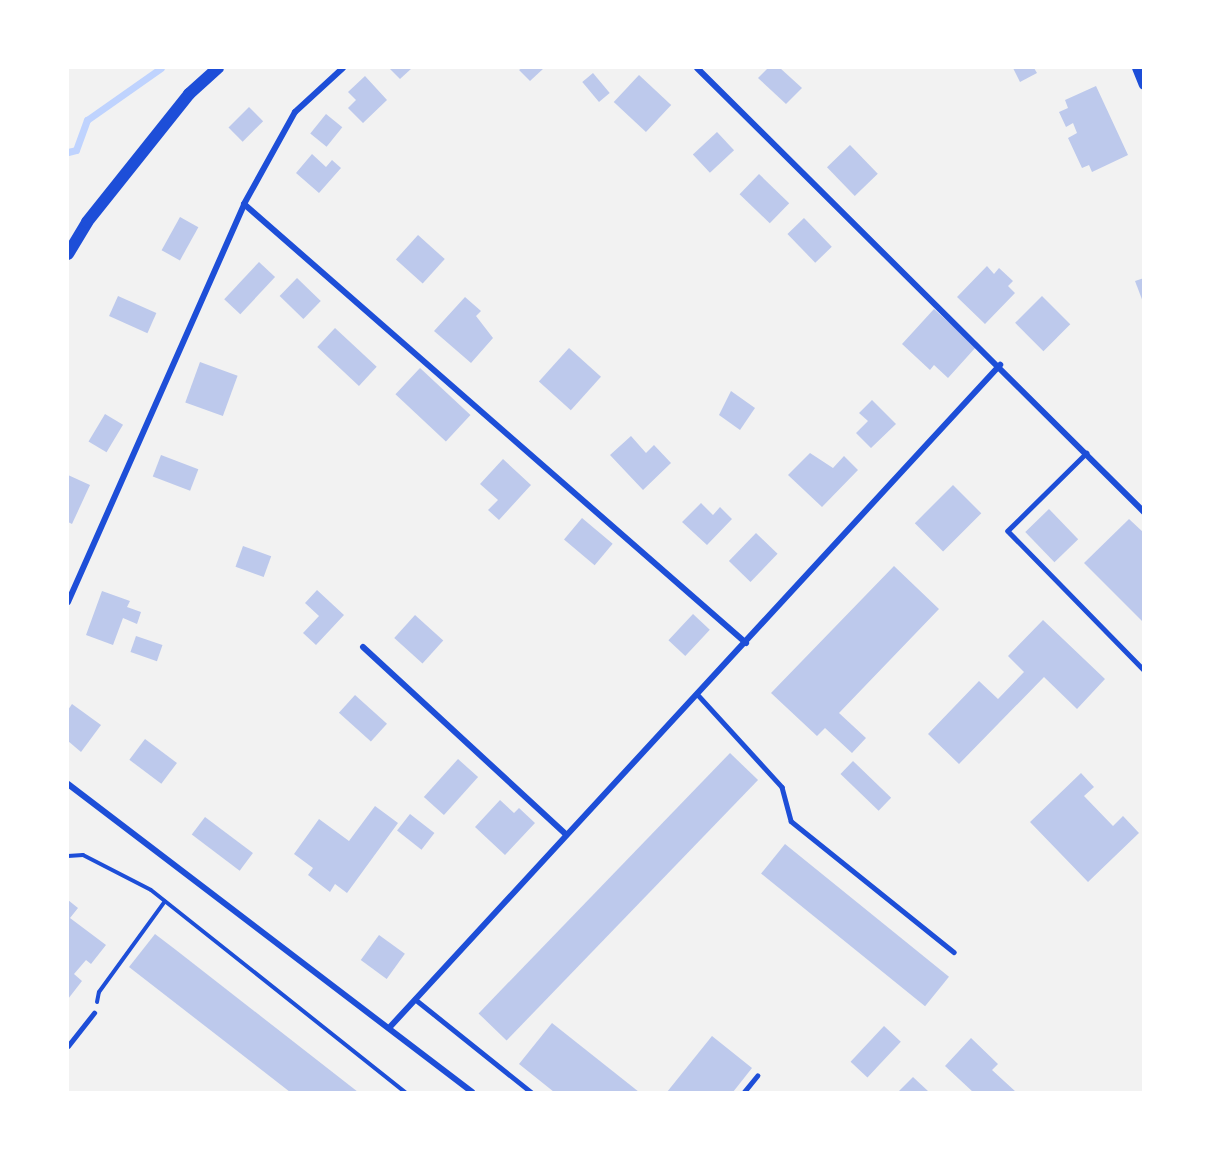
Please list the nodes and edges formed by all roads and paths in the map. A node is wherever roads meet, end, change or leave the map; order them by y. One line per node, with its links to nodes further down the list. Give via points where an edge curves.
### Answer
1 (218, 68): 7 (main road, via 182,103 87,222)
2 (343, 68): 6 (street, via 295,112)
3 (697, 68): 8 (street)
4 (1137, 68): 5 (street)
5 (1143, 85)
6 (244, 204): 11 (street); 12 (street)
7 (68, 254)
8 (1000, 365): 9 (street); 12 (street)
9 (1087, 453): 10 (street); 14 (lane, via 1008,531)
10 (1143, 512)
11 (68, 602)
12 (746, 643): 15 (street)
13 (363, 647): 17 (street)
14 (1143, 670)
15 (699, 696): 17 (street); 20 (lane, via 782,787 791,821)
16 (68, 784): 23 (street)
17 (566, 834): 21 (street)
18 (68, 856): 19 (path, via 83,855)
19 (165, 902): 22 (path, via 99,992); 26 (path)
20 (954, 952)
21 (415, 999): 23 (street); 28 (lane)
22 (94, 1013): 24 (lane)
23 (389, 1028): 27 (street)
24 (68, 1046)
25 (757, 1076): 29 (lane)
26 (405, 1092)
27 (471, 1092)
28 (531, 1092)
29 (744, 1092)

